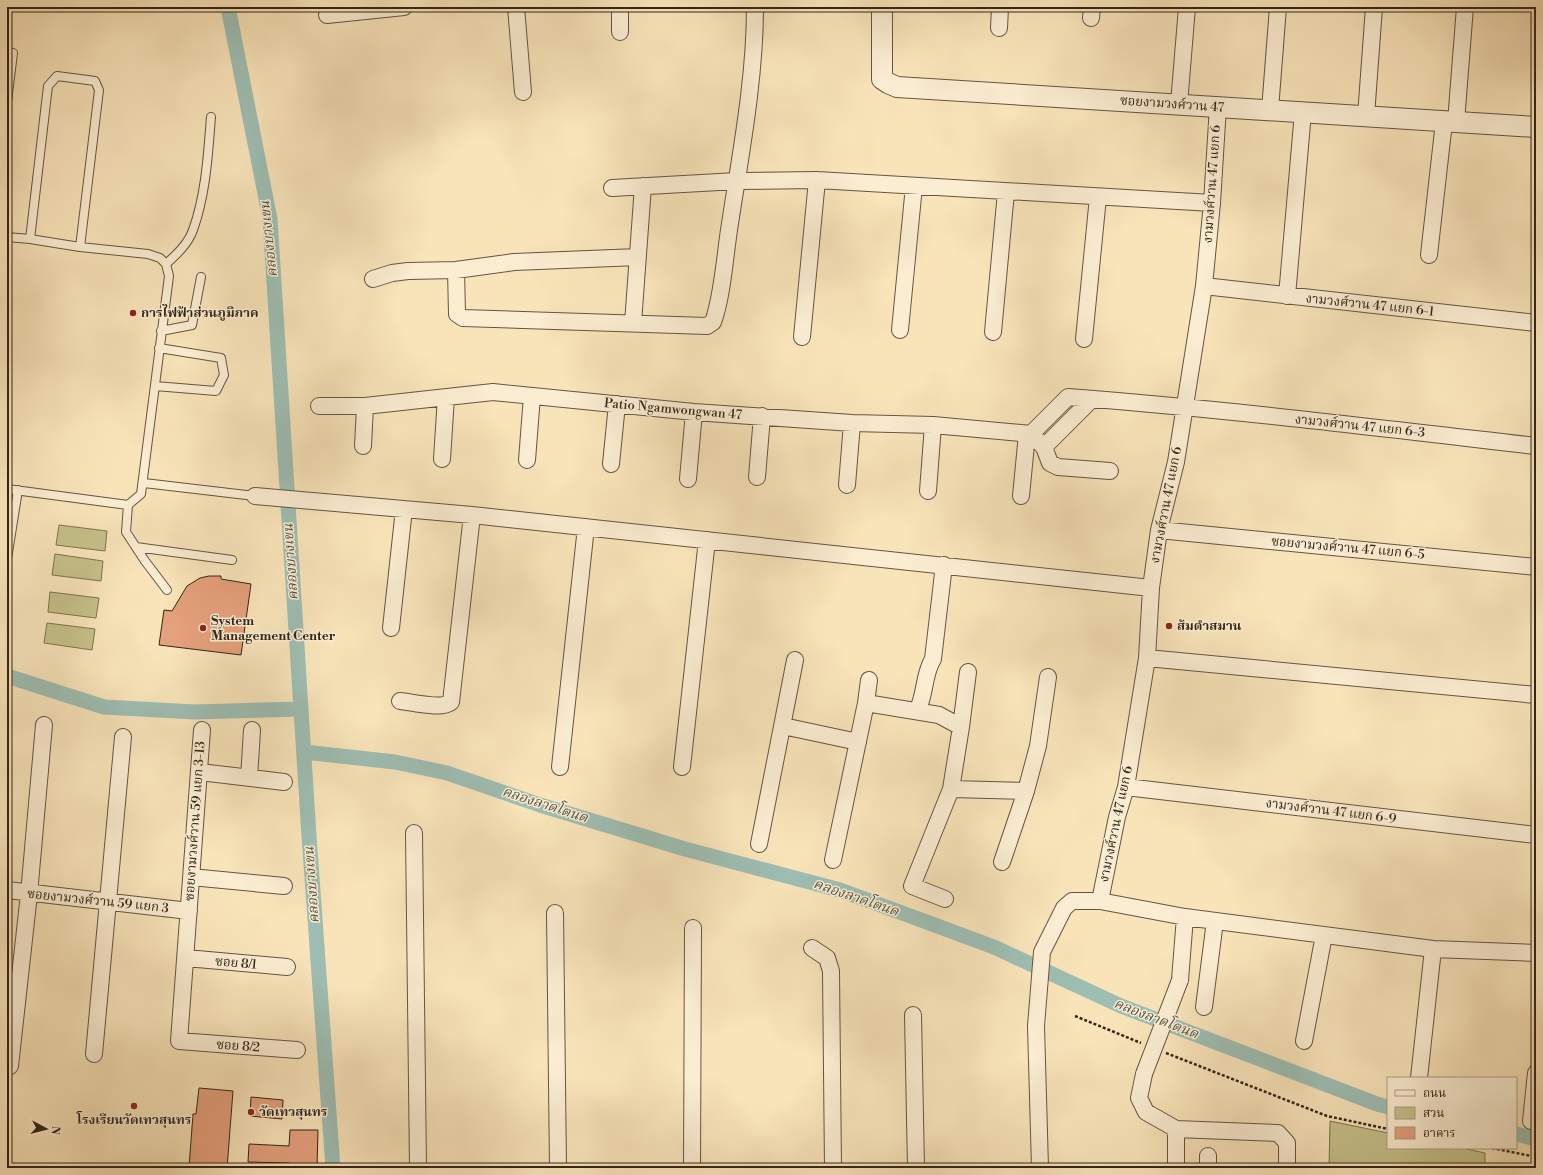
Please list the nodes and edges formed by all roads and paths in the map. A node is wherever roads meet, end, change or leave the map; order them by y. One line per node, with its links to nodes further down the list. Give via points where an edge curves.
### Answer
1 (404, 7): 11 (street)
2 (516, 7): 15 (street)
3 (620, 7): 13 (street)
4 (755, 7): 26 (street, via 753,54)
5 (882, 7): 17 (street, ซอยงามวงศ์วาน 47, via 882,78 897,87)
6 (1000, 7): 12 (street)
7 (1187, 7): 17 (street)
8 (1278, 7): 19 (street)
9 (1374, 7): 21 (street)
10 (1465, 7): 23 (street)
11 (328, 15)
12 (999, 28)
13 (620, 32)
14 (7, 52): 16 (lane, via 13,53)
15 (523, 92)
16 (7, 102)
17 (1179, 104): 18 (street, ซอยงามวงศ์วาน 47)
18 (1218, 106): 19 (street, ซอยงามวงศ์วาน 47); 32 (street, งามวงศ์วาน 47 แยก 6)
19 (1270, 110): 20 (street, ซอยงามวงศ์วาน 47)
20 (1303, 112): 21 (street, ซอยงามวงศ์วาน 47); 43 (street)
21 (1366, 116): 23 (street, ซอยงามวงศ์วาน 47)
22 (211, 117): 38 (lane, via 205,180 193,231)
23 (1450, 122): 24 (street, ซอยงามวงศ์วาน 47); 36 (street)
24 (1536, 128)
25 (817, 180): 26 (street); 28 (street); 49 (street)
26 (737, 181): 27 (street); 44 (street, via 713,322 707,326)
27 (643, 186): 29 (street); 37 (street)
28 (914, 186): 30 (street); 46 (street)
29 (612, 188)
30 (1006, 192): 31 (street); 48 (street)
31 (1098, 197): 32 (street); 50 (street)
32 (1212, 203): 42 (street, งามวงศ์วาน 47 แยก 6)
33 (7, 237): 34 (lane)
34 (30, 239): 35 (lane); 35 (lane, via 48,86 57,76 96,81 99,90)
35 (80, 247): 38 (lane, via 148,254 160,258)
36 (1429, 255)
37 (638, 257): 39 (street, via 514,262); 44 (street)
38 (166, 264): 47 (lane, via 169,276)
39 (456, 270): 41 (street, via 408,271); 44 (street, via 455,308 462,318 595,324)
40 (201, 276): 47 (lane, via 192,325)
41 (373, 279)
42 (1204, 286): 43 (street, งามวงศ์วาน 47 แยก 6-1); 59 (street, งามวงศ์วาน 47 แยก 6)
43 (1287, 296): 45 (street, งามวงศ์วาน 47 แยก 6-1)
44 (633, 323)
45 (1536, 323)
46 (900, 330)
47 (161, 331): 51 (lane)
48 (993, 332)
49 (802, 337)
50 (1084, 339)
51 (159, 348): 52 (lane); 52 (lane, via 221,358 224,375 216,391)
52 (155, 386): 74 (lane)
53 (532, 396): 54 (street, Patio Ngamwongwan 47, via 493,392); 56 (street, Patio Ngamwongwan 47); 69 (street)
54 (446, 397): 58 (street, Patio Ngamwongwan 47); 68 (street)
55 (1092, 398): 59 (street, งามวงศ์วาน 47 แยก 6-3); 64 (street, งามวงศ์วาน 47 แยก 6-3, via 1068,397); 67 (street)
56 (617, 404): 60 (street, Patio Ngamwongwan 47); 70 (street)
57 (320, 406): 58 (street, Patio Ngamwongwan 47)
58 (366, 406): 65 (street)
59 (1185, 407): 66 (street, งามวงศ์วาน 47 แยก 6-3); 85 (street, งามวงศ์วาน 47 แยก 6, via 1176,462)
60 (694, 412): 61 (street, Patio Ngamwongwan 47); 73 (street)
61 (762, 416): 62 (street, Patio Ngamwongwan 47); 72 (street)
62 (852, 423): 63 (street, Patio Ngamwongwan 47); 75 (street)
63 (933, 425): 64 (street, Patio Ngamwongwan 47); 78 (street)
64 (1029, 434): 67 (street); 80 (street)
65 (363, 446)
66 (1536, 446)
67 (1044, 447): 71 (street, via 1050,463 1058,467)
68 (442, 459)
69 (527, 460)
70 (611, 464)
71 (1110, 471)
72 (757, 477)
73 (688, 479)
74 (144, 483): 79 (lane); 81 (lane, via 141,494)
75 (847, 484)
76 (7, 489): 77 (lane)
77 (18, 490): 81 (lane); 88 (lane)
78 (928, 491)
79 (254, 496): 82 (street)
80 (1021, 496)
81 (128, 505): 87 (lane, via 126,532)
82 (404, 510): 83 (street); 94 (street)
83 (472, 515): 84 (street); 102 (street, via 450,702 439,706)
84 (586, 527): 86 (street); 113 (street)
85 (1159, 530): 91 (street, ซอยงามวงศ์วาน 47 แยก 6-5); 92 (street, งามวงศ์วาน 47 แยก 6)
86 (708, 540): 90 (street); 114 (street)
87 (136, 548): 89 (lane); 93 (lane)
88 (7, 559)
89 (232, 560)
90 (944, 565): 92 (street); 96 (street)
91 (1536, 567)
92 (1151, 588): 95 (street, งามวงศ์วาน 47 แยก 6)
93 (166, 590)
94 (391, 628)
95 (1147, 658): 101 (street); 118 (street, งามวงศ์วาน 47 แยก 6)
96 (933, 659): 104 (street, via 927,669 922,700); 105 (street, via 938,669 933,700)
97 (796, 660): 107 (street)
98 (968, 672): 108 (street)
99 (1048, 677): 120 (street, via 1038,746)
100 (869, 680): 103 (street)
101 (1536, 695)
102 (400, 701)
103 (866, 704): 104 (street); 112 (street)
104 (917, 711): 105 (street)
105 (939, 715): 108 (street)
106 (44, 725): 129 (street)
107 (783, 726): 112 (street); 123 (street)
108 (962, 727): 119 (street)
109 (202, 730): 115 (street, ซอยงามวงศ์วาน 59 แยก 3-13)
110 (252, 730): 116 (street)
111 (123, 737): 131 (street)
112 (858, 742): 124 (street)
113 (560, 767)
114 (682, 767)
115 (200, 772): 116 (street); 126 (street, ซอยงามวงศ์วาน 59 แยก 3-13)
116 (249, 778): 117 (street)
117 (284, 782)
118 (1126, 787): 122 (street, งามวงศ์วาน 47 แยก 6-9); 132 (street, งามวงศ์วาน 47 แยก 6, via 1117,817)
119 (951, 789): 120 (street); 130 (street, via 912,886)
120 (1026, 791): 125 (street)
121 (414, 833): 161 (street)
122 (1536, 835)
123 (759, 844)
124 (833, 860)
125 (1002, 862)
126 (191, 877): 127 (street); 133 (street, ซอยงามวงศ์วาน 59 แยก 3-13)
127 (284, 886)
128 (7, 890): 129 (street, ซอยงามวงศ์วาน 59 แยก 3)
129 (29, 894): 131 (street, ซอยงามวงศ์วาน 59 แยก 3); 153 (street)
130 (944, 899)
131 (108, 901): 133 (street, ซอยงามวงศ์วาน 59 แยก 3); 152 (street)
132 (1100, 901): 135 (street); 166 (street, via 1072,901 1064,908 1042,952 1036,1026)
133 (189, 911): 142 (street, ซอยงามวงศ์วาน 59 แยก 3-13)
134 (555, 913): 162 (street)
135 (1185, 916): 136 (street); 158 (street, bridge, via 1180,980 1144,1074 1139,1098 1146,1112)
136 (1215, 921): 138 (street); 144 (street)
137 (693, 928): 163 (street)
138 (1324, 935): 140 (street); 148 (street)
139 (812, 948): 164 (street, via 827,958 831,972)
140 (1433, 949): 141 (street); 155 (street)
141 (1536, 954)
142 (186, 958): 143 (street, ซอย 8/1); 147 (street, ซอยงามวงศ์วาน 59 แยก 3-13)
143 (287, 967)
144 (1204, 1007)
145 (913, 1015): 165 (street)
146 (1075, 1016): 149 (path)
147 (179, 1041): 150 (street, ซอย 8/2)
148 (1304, 1041)
149 (1142, 1043)
150 (297, 1050)
151 (1164, 1052): 157 (path, via 1327,1116)
152 (94, 1054)
153 (10, 1066)
154 (1536, 1073): 156 (street)
155 (1419, 1077)
156 (1531, 1120)
157 (1387, 1128)
158 (1176, 1129): 167 (street); 168 (street, via 1278,1133 1287,1143)
159 (1497, 1149): 160 (path)
160 (1536, 1157)
161 (418, 1168)
162 (558, 1168)
163 (692, 1168)
164 (832, 1168)
165 (916, 1168)
166 (1040, 1168)
167 (1176, 1168)
168 (1287, 1168)

